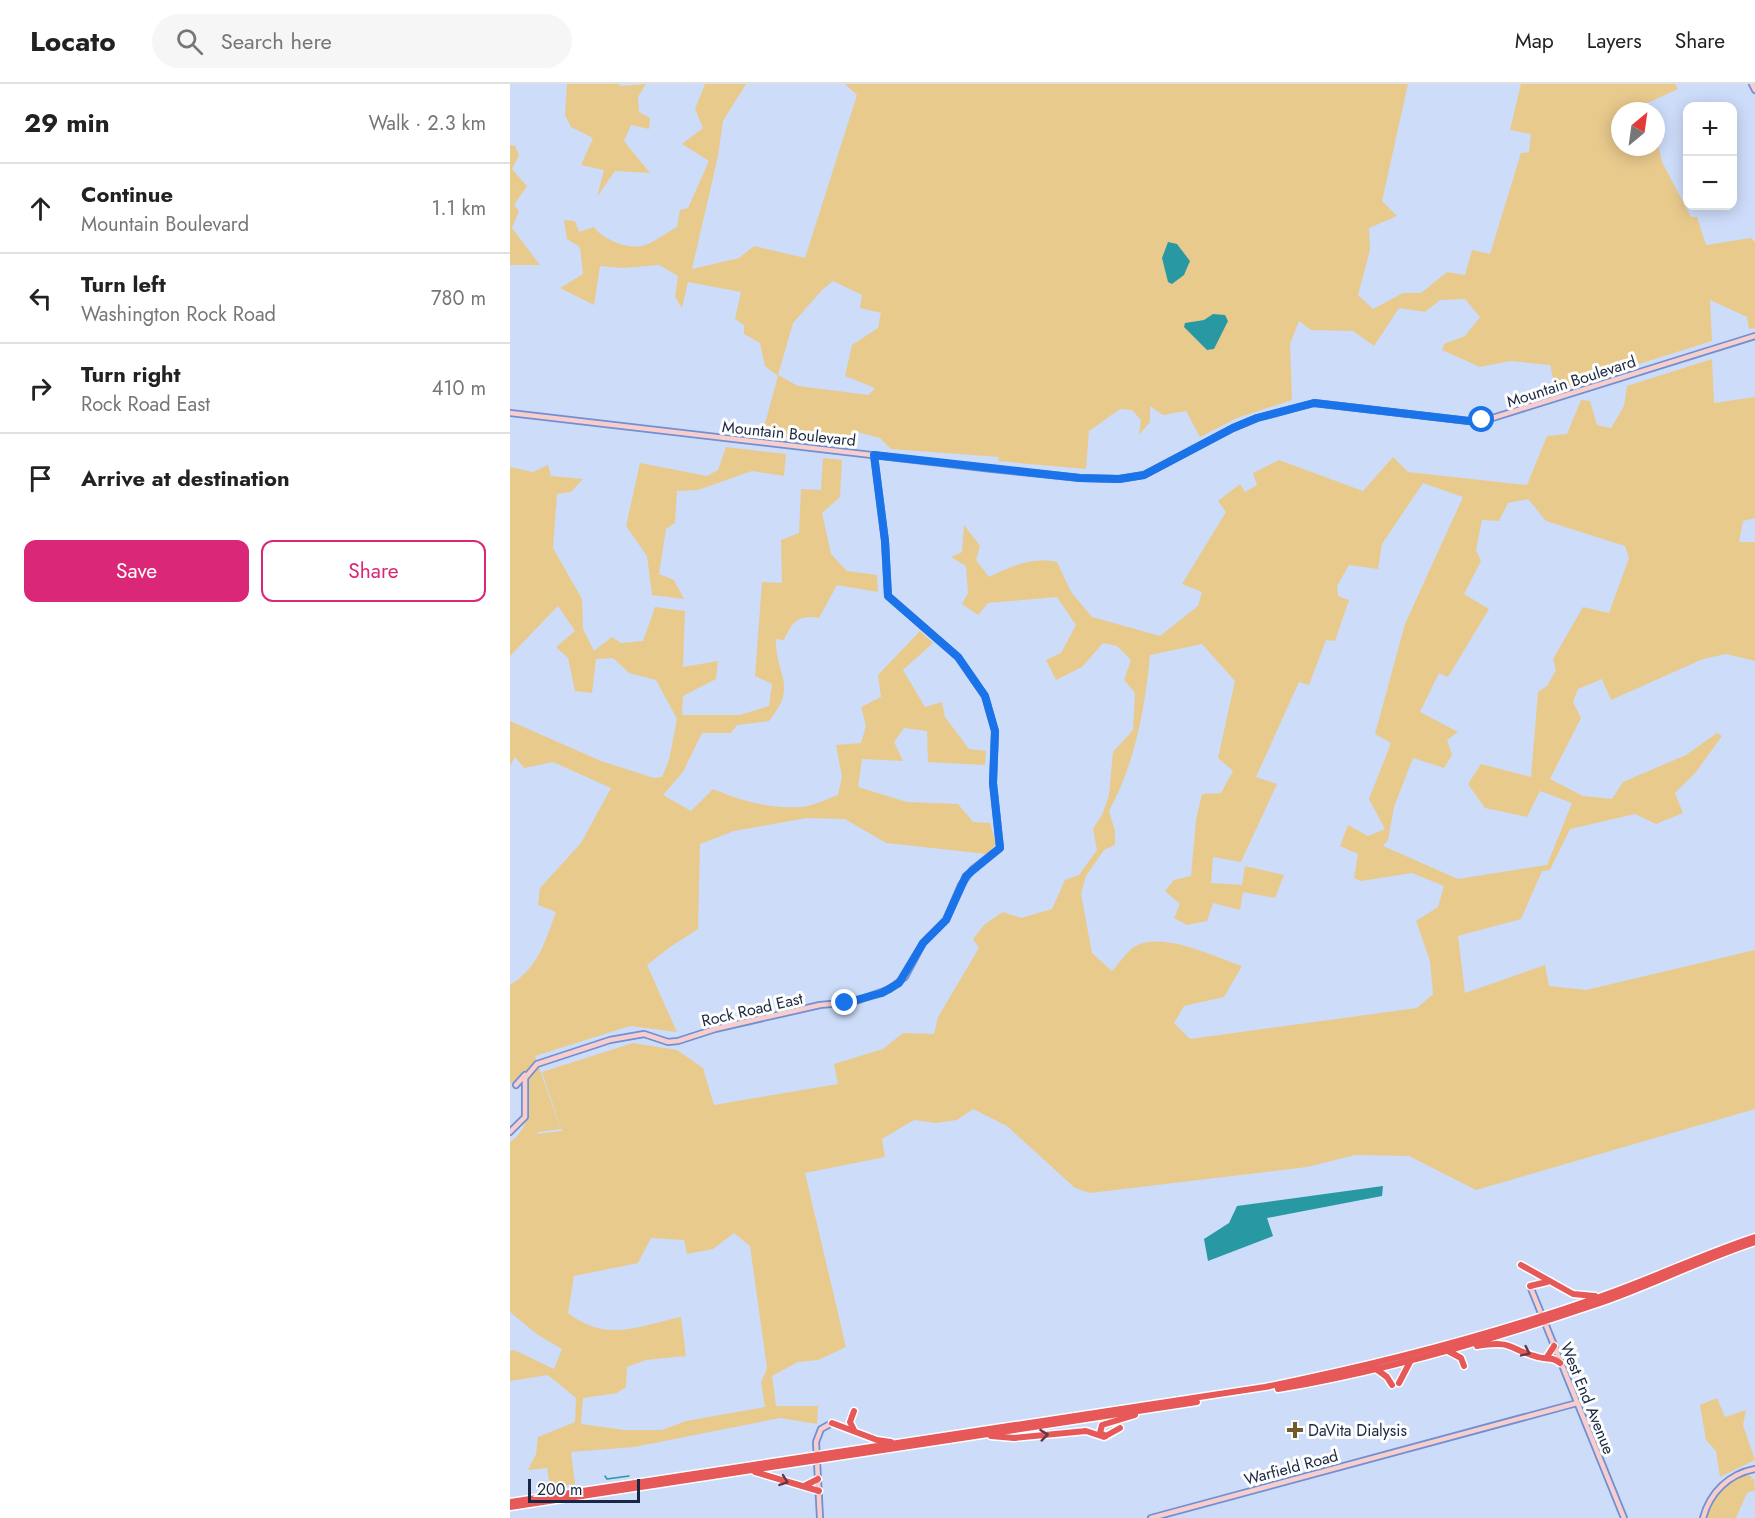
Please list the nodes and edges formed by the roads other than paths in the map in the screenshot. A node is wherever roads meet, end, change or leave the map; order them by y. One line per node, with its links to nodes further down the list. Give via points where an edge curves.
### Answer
1 (1752, 84): 2 (street)
2 (1755, 90)
3 (1755, 336): 5 (street, Mountain Boulevard, via 1486,420 1427,417 1330,403 1306,405 1233,428 1134,478 1080,478)
4 (510, 413): 5 (street, Mountain Boulevard)
5 (874, 455): 6 (street, Rock Road East, via 888,596 964,664 988,705 995,731 993,783 1000,848 972,870 946,920 923,943 905,977 890,989 853,1002 820,1005 678,1041 644,1034 624,1036 537,1064)
6 (529, 1071): 7 (street); 7 (street, via 517,1086)
7 (525, 1094): 8 (street, via 525,1117)
8 (510, 1132)
9 (1755, 1237): 14 (highway)
10 (1755, 1242): 15 (highway, via 1595,1305)
11 (1521, 1265): 12 (highway)
12 (1548, 1281): 13 (highway); 14 (highway, via 1576,1296)
13 (1530, 1286): 15 (street, West End Avenue)
14 (1605, 1296): 15 (highway)
15 (1544, 1318): 16 (street, West End Avenue); 17 (highway); 32 (highway, via 1318,1377)
16 (1554, 1346): 19 (highway); 21 (street, West End Avenue)
17 (1465, 1347): 18 (highway); 19 (highway, one-way to 19, via 1503,1343 1540,1358)
18 (1448, 1351): 20 (highway); 22 (highway, via 1461,1358)
19 (1547, 1357): 21 (highway)
20 (1411, 1360): 23 (highway); 23 (highway, via 1395,1384)
21 (1560, 1363): 24 (street, West End Avenue)
22 (1464, 1366)
23 (1376, 1369): 25 (highway)
24 (1577, 1403): 42 (street, Warfield Road); 43 (street, West End Avenue)
25 (1153, 1409): 30 (highway); 31 (highway, via 1102,1425 1100,1433)
26 (854, 1411): 29 (highway, via 850,1422)
27 (832, 1423): 29 (highway); 33 (street, via 817,1436)
28 (1120, 1428): 31 (highway)
29 (857, 1432): 32 (highway, via 877,1440)
30 (986, 1435): 31 (highway, one-way to 31, via 1010,1438 1086,1431); 33 (highway)
31 (1107, 1436)
32 (904, 1442): 33 (highway)
33 (817, 1458): 35 (highway); 36 (street); 39 (highway)
34 (1755, 1469): 44 (street, via 1721,1485)
35 (748, 1471): 37 (highway, one-way to 37); 40 (highway)
36 (818, 1479): 37 (highway); 38 (street)
37 (805, 1485): 38 (highway)
38 (819, 1491): 41 (street)
39 (510, 1502)
40 (510, 1507)
41 (820, 1518)
42 (1151, 1518)
43 (1624, 1518)
44 (1703, 1518)

